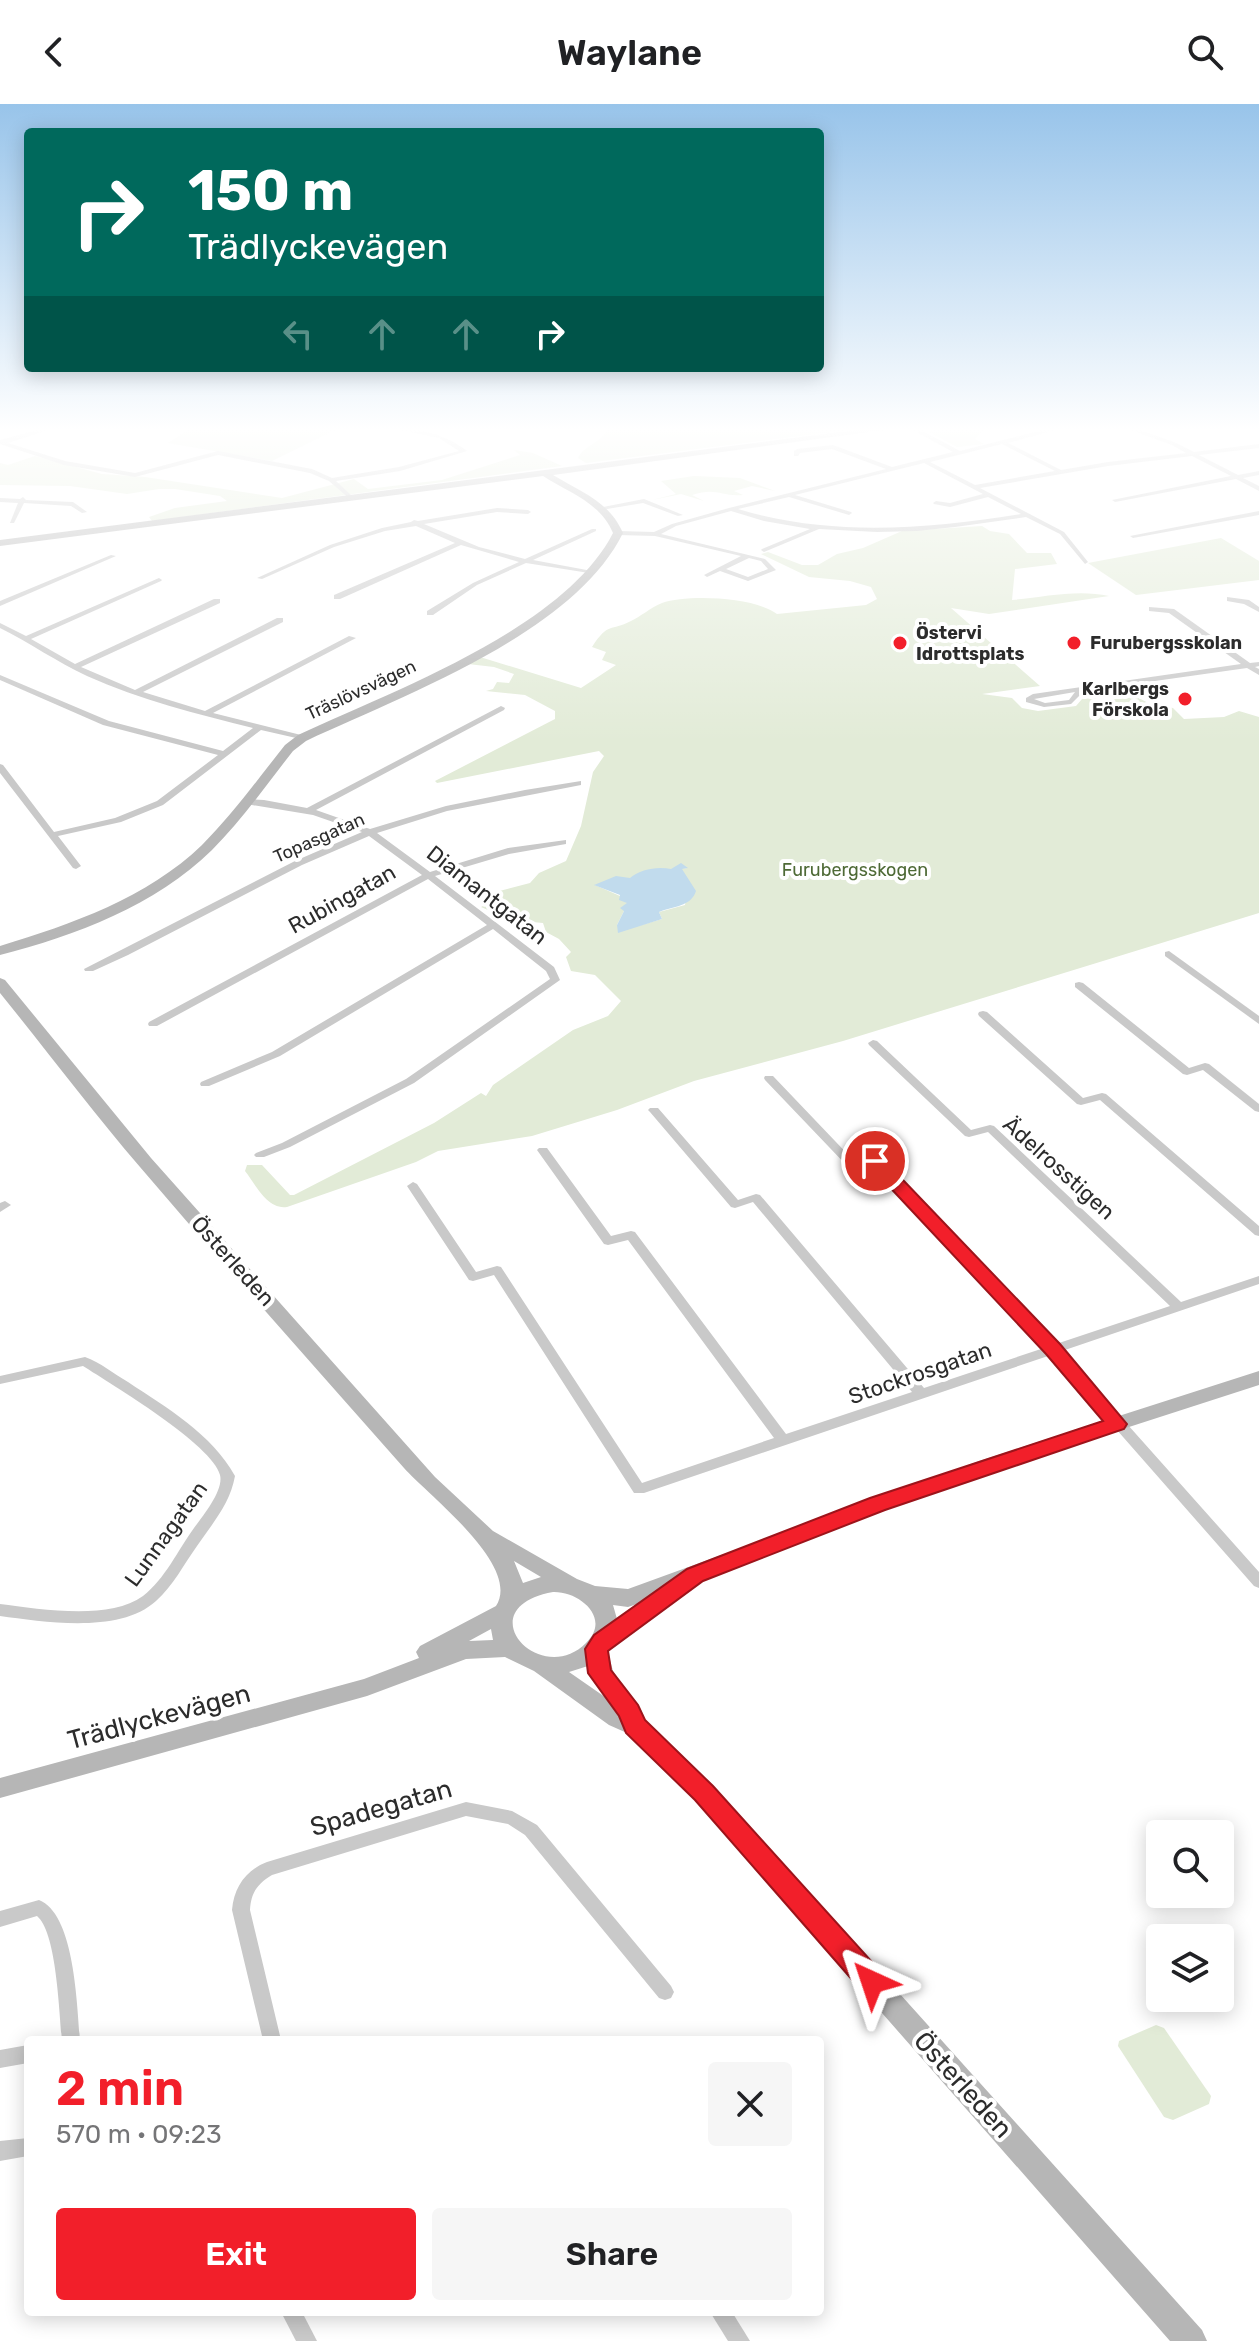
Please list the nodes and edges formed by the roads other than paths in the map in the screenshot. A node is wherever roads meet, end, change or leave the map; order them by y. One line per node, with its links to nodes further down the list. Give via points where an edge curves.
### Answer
1 (76, 532): 12 (street)
2 (378, 532): 22 (street, via 332,546)
3 (439, 532): 13 (street)
4 (589, 532): 17 (street)
5 (658, 532): 10 (street)
6 (806, 532): 14 (street)
7 (1061, 532): 18 (street)
8 (1153, 532): 11 (street)
9 (618, 533): 10 (street); 20 (street, Träslövsvägen)
10 (655, 534): 16 (street)
11 (1133, 536)
12 (0, 542)
13 (462, 542): 17 (street); 24 (street)
14 (764, 550)
15 (113, 556): 27 (street)
16 (748, 556): 19 (street); 19 (street, via 773,570 748,579)
17 (527, 560): 20 (street); 30 (street)
18 (1085, 562)
19 (720, 569): 21 (street)
20 (589, 571): 45 (street, Träslövsvägen, via 519,632)
21 (707, 575)
22 (260, 578)
23 (159, 580): 33 (street)
24 (337, 597)
25 (1230, 599): 29 (street)
26 (217, 601): 36 (street)
27 (0, 604)
28 (1152, 609): 37 (street, via 1171,611)
29 (1259, 610)
30 (430, 613)
31 (280, 620): 41 (street)
32 (0, 625): 33 (street)
33 (27, 638): 36 (street)
34 (352, 638): 43 (street)
35 (1259, 664): 37 (street)
36 (77, 666): 41 (street)
37 (1248, 666): 38 (street); 40 (street)
38 (1259, 673)
39 (0, 677): 46 (street, via 14,688 106,723)
40 (1082, 689): 40 (street, via 1033,696 1029,700 1044,705 1071,702)
41 (137, 692): 43 (street)
42 (501, 708): 50 (street)
43 (207, 713): 44 (street)
44 (258, 728): 45 (street); 46 (street)
45 (302, 738): 49 (street, Träslövsvägen)
46 (224, 754): 52 (street, via 177,792 141,812)
47 (0, 767): 52 (street)
48 (578, 783): 51 (street, Topasgatan, via 475,803)
49 (246, 801): 50 (street, Diamantgatan); 57 (street, Träslövsvägen, via 206,848 137,896 69,929)
50 (311, 809): 51 (street, Diamantgatan)
51 (369, 832): 55 (street, Diamantgatan); 59 (street, Topasgatan)
52 (51, 835): 54 (street)
53 (563, 842): 55 (street, Rubingatan, via 508,851)
54 (76, 866)
55 (429, 875): 56 (street, Diamantgatan); 64 (street, Rubingatan)
56 (493, 925): 67 (street, via 308,1036); 71 (street, Diamantgatan, via 550,969 552,984 410,1081)
57 (0, 951)
58 (1169, 954): 63 (street)
59 (89, 969)
60 (0, 983): 82 (street, Österleden, via 145,1162 428,1482)
61 (1079, 985): 68 (street, via 1187,1072 1205,1066)
62 (983, 1014): 73 (street, via 1081,1102 1102,1096)
63 (1259, 1021)
64 (153, 1024)
65 (873, 1043): 75 (street, Ädelrosstigen, via 969,1134 990,1128)
66 (769, 1078): 76 (street, via 854,1167 875,1161)
67 (205, 1084)
68 (1259, 1109)
69 (654, 1110): 79 (street, via 735,1204 756,1198)
70 (543, 1150): 81 (street, via 608,1241 631,1235)
71 (260, 1155)
72 (413, 1186): 81 (street, Stockrosgatan, via 473,1277 497,1270 639,1489)
73 (1259, 1232)
74 (1259, 1280): 75 (street, Stockrosgatan)
75 (1179, 1307): 76 (street, Stockrosgatan)
76 (1053, 1349): 79 (street, Stockrosgatan); 80 (street)
77 (1259, 1378): 80 (street, Trädlyckevägen)
78 (0, 1380): 87 (street, Lunnagatan, via 85,1361 191,1433 218,1456 228,1476 207,1521 156,1592 138,1607 97,1616)
79 (921, 1394): 81 (street, Stockrosgatan)
80 (1117, 1424): 83 (street, Trädlyckevägen, via 864,1509); 84 (street)
81 (783, 1440)
82 (477, 1529): 85 (street, Österleden); 86 (street, Österleden, via 512,1577 515,1590)
83 (695, 1575): 85 (street, Trädlyckevägen, via 628,1598); 88 (street, Trädlyckevägen)
84 (1259, 1582)
85 (584, 1590): 86 (street, Trädlyckevägen, via 541,1585); 88 (street, via 603,1606 608,1620)
86 (508, 1607): 89 (street, via 501,1631); 91 (street, Trädlyckevägen)
87 (0, 1610)
88 (599, 1645): 90 (street, Trädlyckevägen, via 576,1662); 92 (street, Österleden, via 600,1673)
89 (510, 1648): 90 (street); 91 (street, Trädlyckevägen, via 465,1650)
90 (542, 1665): 92 (street, Österleden)
91 (331, 1696): 93 (street, Trädlyckevägen)
92 (635, 1726): 106 (street, Österleden, via 704,1793)
93 (0, 1788)
94 (0, 1919): 96 (street, via 39,1908 50,1914)
95 (665, 1992): 97 (street, Spadegatan, via 531,1830 512,1818 466,1809 267,1869 251,1881 241,1910)
96 (70, 2036)
97 (271, 2036)
98 (24, 2055): 99 (street)
99 (0, 2059)
100 (24, 2148): 101 (street)
101 (0, 2151)
102 (299, 2316): 104 (street)
103 (723, 2316): 105 (street)
104 (307, 2341)
105 (740, 2341)
106 (1191, 2341)

